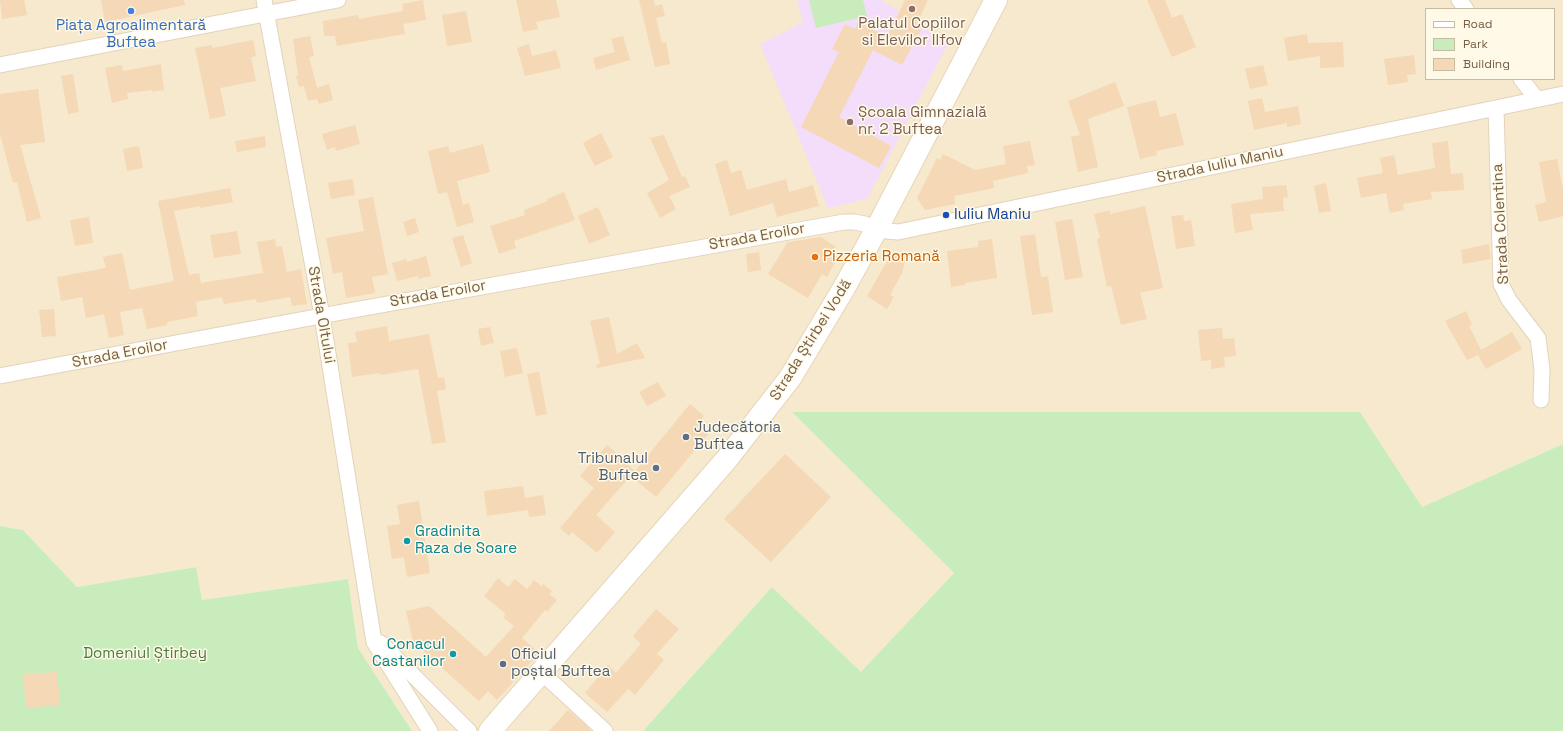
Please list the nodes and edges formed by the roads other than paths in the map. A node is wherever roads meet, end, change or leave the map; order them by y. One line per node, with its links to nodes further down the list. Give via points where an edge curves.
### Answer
1 (338, 0): 4 (street)
2 (996, 0): 11 (street, Strada Știrbei Vodă)
3 (1459, 0): 5 (street)
4 (265, 7): 6 (street); 12 (street, Strada Oltului)
5 (1465, 8)
6 (0, 65)
7 (1521, 80): 9 (street)
8 (1563, 94): 9 (street, Strada Iuliu Maniu)
9 (1537, 99): 10 (street, Strada Iuliu Maniu)
10 (1496, 108): 11 (street, Strada Iuliu Maniu, via 898,232); 14 (street, Strada Colentina, via 1501,284 1509,300 1538,338 1542,369)
11 (876, 230): 12 (street, Strada Eroilor, via 865,224 844,222); 16 (street, Strada Știrbei Vodă, via 815,339 772,403 726,460)
12 (322, 316): 13 (street, Strada Eroilor); 15 (street, Strada Oltului)
13 (0, 376)
14 (1541, 400)
15 (372, 632): 17 (street, Strada Oltului, via 377,648); 18 (street)
16 (541, 672): 19 (street, Strada Știrbei Vodă); 20 (street)
17 (430, 731)
18 (469, 731)
19 (490, 731)
20 (605, 731)

